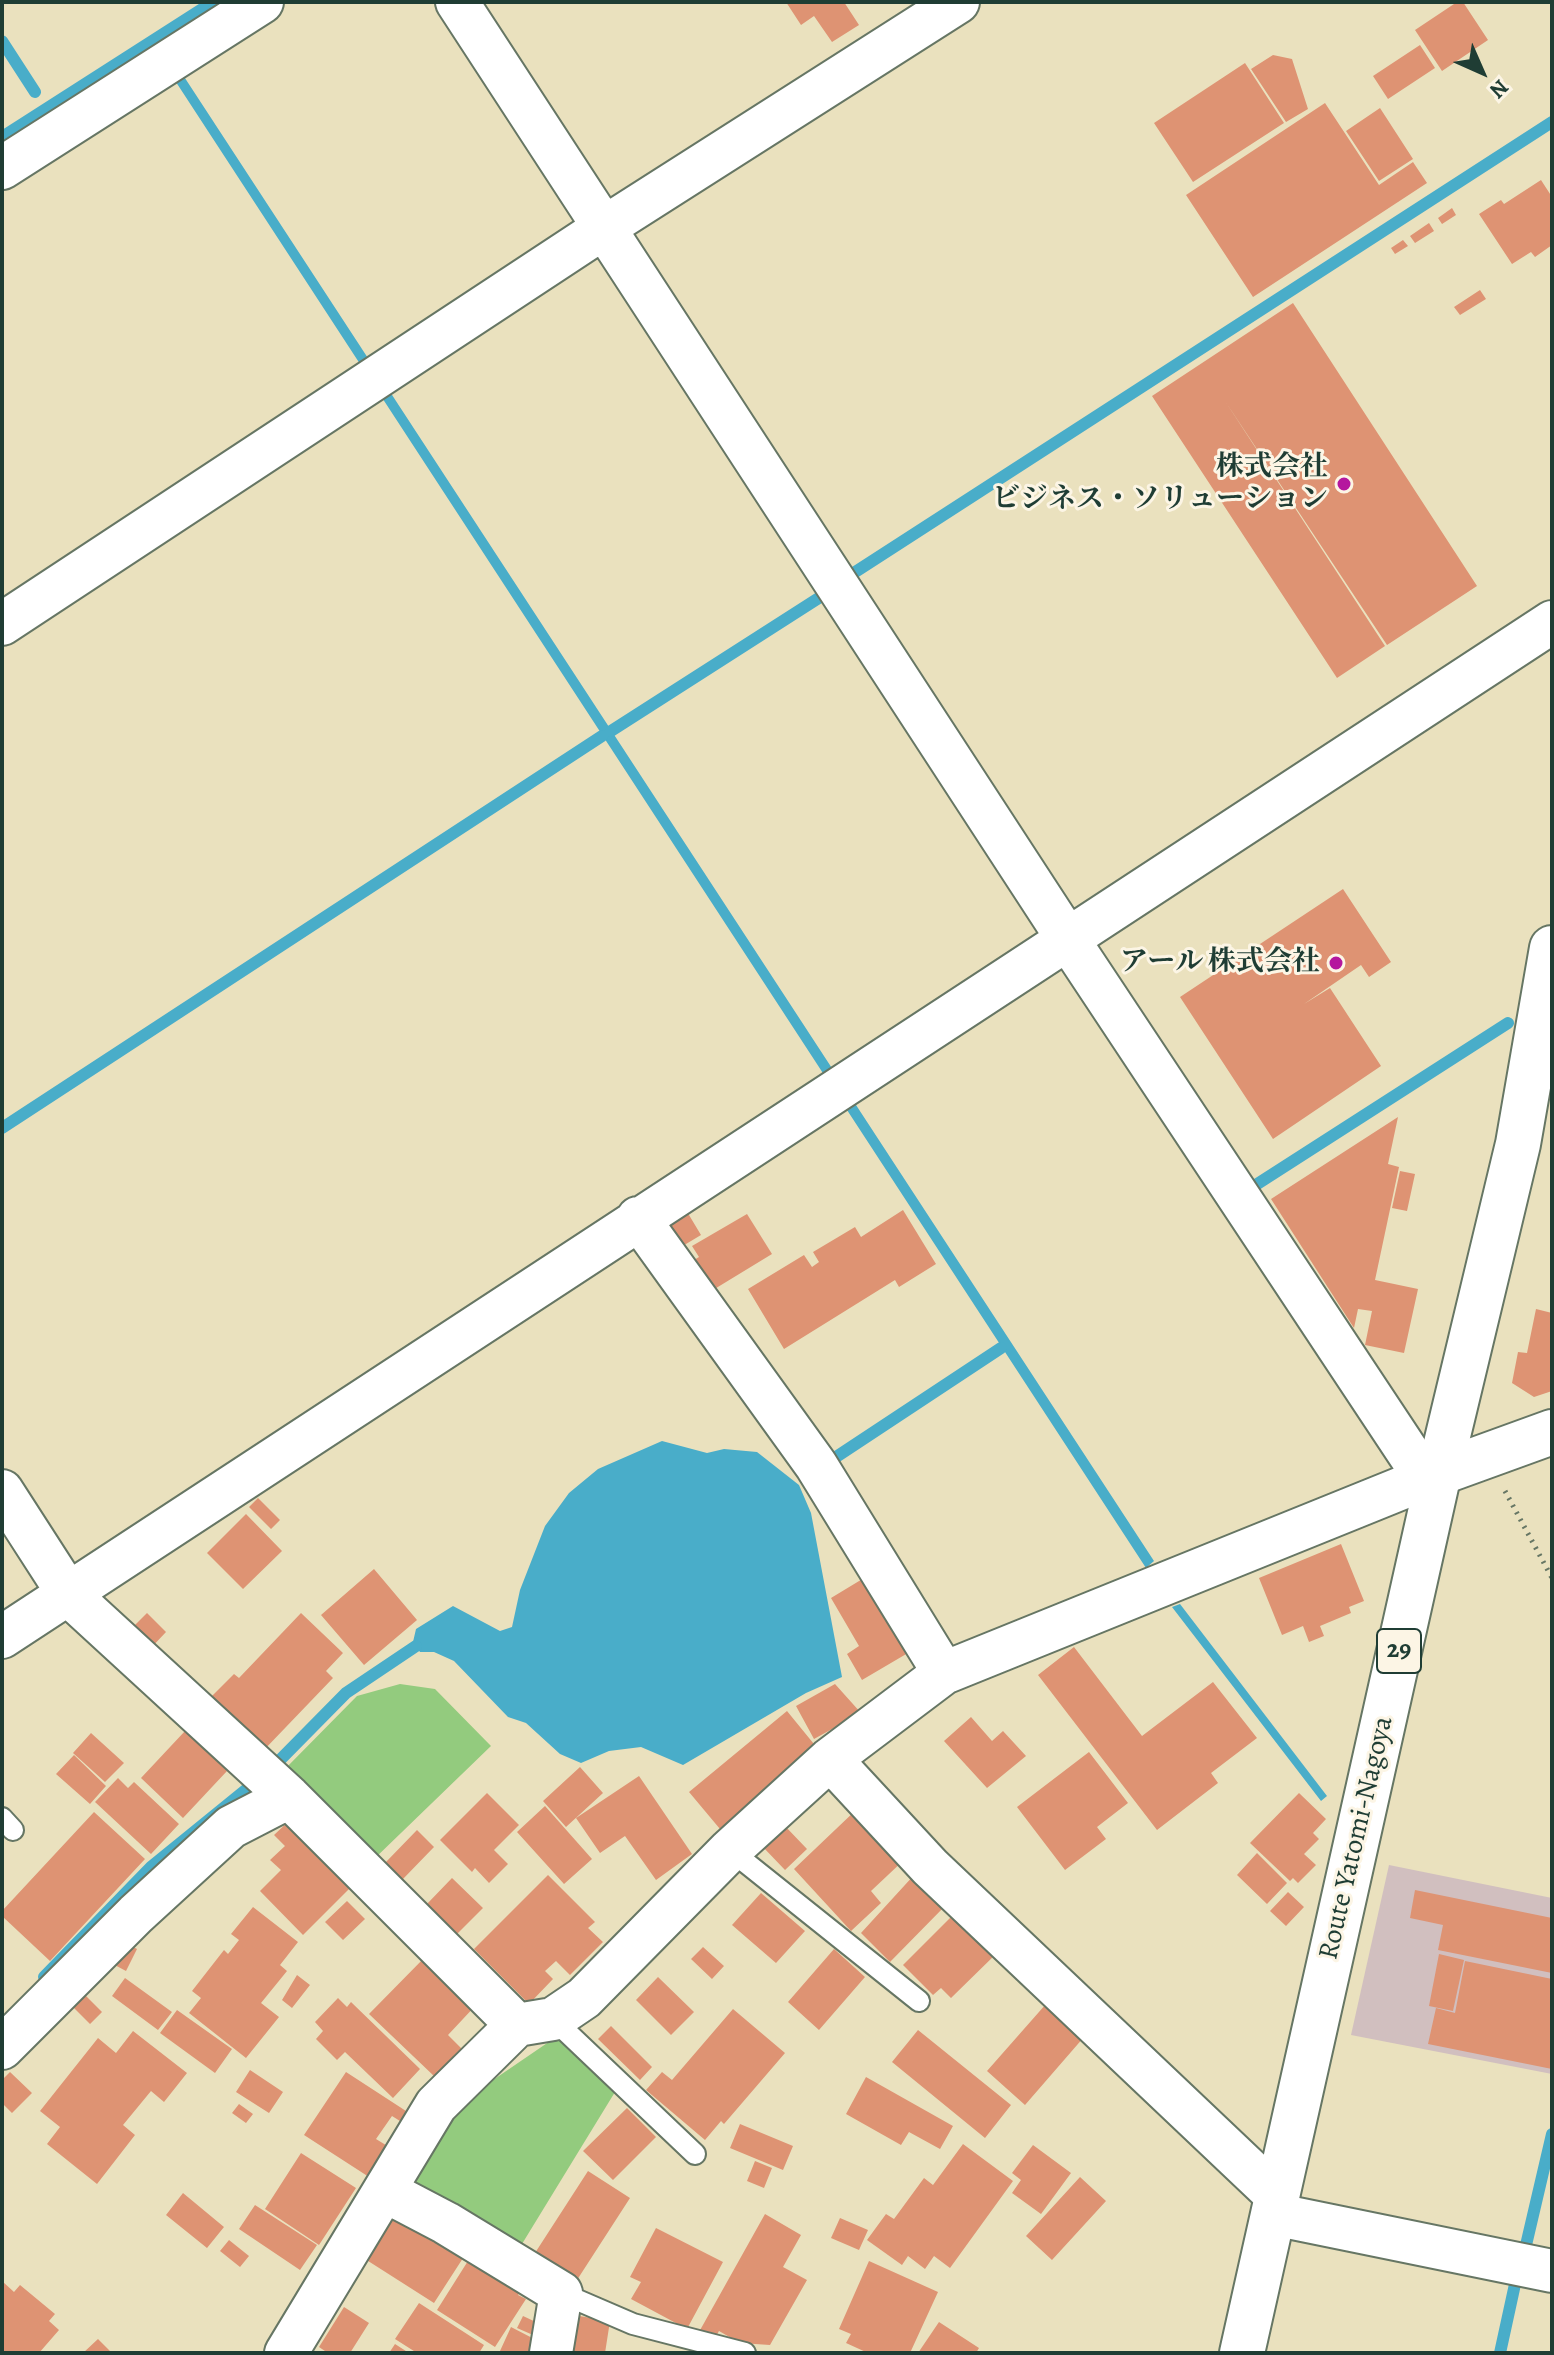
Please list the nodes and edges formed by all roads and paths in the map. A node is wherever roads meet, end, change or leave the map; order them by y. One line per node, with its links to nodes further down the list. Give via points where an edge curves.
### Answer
1 (262, 2): 4 (street)
2 (457, 2): 5 (street)
3 (958, 2): 5 (street)
4 (2, 168)
5 (605, 227): 7 (street); 8 (street)
6 (1552, 622): 8 (street)
7 (2, 624)
8 (1067, 938): 10 (street); 13 (street)
9 (1552, 948): 13 (main road, Route Yatomi-Nagoya / 29, via 1518,1144)
10 (638, 1218): 16 (street); 18 (street, via 816,1465)
11 (1552, 1432): 12 (main road)
12 (1486, 1456): 13 (main road); 15 (path)
13 (1432, 1476): 18 (street); 27 (main road, Route Yatomi-Nagoya / 29)
14 (2, 1491): 16 (street)
15 (1552, 1578)
16 (69, 1595): 17 (street); 20 (street)
17 (2, 1637)
18 (944, 1673): 19 (street)
19 (830, 1759): 21 (street); 27 (street, via 930,1867)
20 (289, 1797): 23 (street); 24 (street, via 231,1827)
21 (730, 1850): 22 (lane); 23 (street, via 584,1998)
22 (919, 2001)
23 (535, 2022): 25 (lane); 26 (street, via 436,2105)
24 (2, 2048)
25 (695, 2154)
26 (385, 2191): 29 (street); 30 (street)
27 (1275, 2205): 28 (street); 33 (main road, Route Yatomi-Nagoya / 29)
28 (1552, 2271)
29 (561, 2293): 31 (street); 32 (lane, via 633,2324)
30 (286, 2353)
31 (551, 2353)
32 (745, 2353)
33 (1242, 2353)

